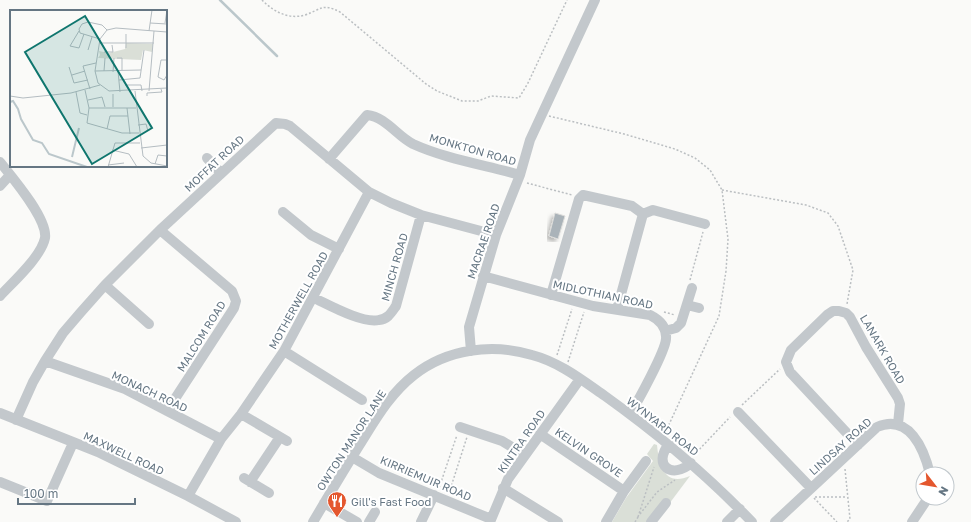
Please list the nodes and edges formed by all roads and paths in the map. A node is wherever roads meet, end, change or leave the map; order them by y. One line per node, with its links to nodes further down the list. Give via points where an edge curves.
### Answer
1 (262, 0): 2 (path, via 272,10 286,15 306,14 330,7 340,12 426,84 462,101 471,102 491,96 519,98)
2 (567, 0)
3 (595, 0): 4 (street, MACRAE ROAD)
4 (542, 115): 10 (street, MACRAE ROAD, via 530,140); 12 (path, via 675,149 695,158 710,170)
5 (207, 158): 8 (street)
6 (329, 158): 8 (street, MOFFAT ROAD, via 290,126 276,124); 10 (street, MONKTON ROAD, via 367,115 378,118 412,143 428,150); 13 (street, MOFFAT ROAD)
7 (0, 162): 9 (street)
8 (221, 173): 19 (street, MOFFAT ROAD)
9 (10, 175): 11 (street); 26 (street, via 44,226 45,237 37,254)
10 (519, 177): 14 (path); 20 (street, MACRAE ROAD)
11 (0, 186)
12 (722, 190): 34 (path, via 806,205 828,212 838,226 853,270); 56 (path, via 728,239 726,271 718,316)
13 (369, 192): 17 (street, MOFFAT ROAD); 21 (street, MOTHERWELL ROAD)
14 (579, 199): 16 (street, via 587,195 632,206); 25 (street)
15 (283, 212): 21 (street, via 311,235)
16 (643, 214): 18 (street, via 653,210); 32 (street)
17 (421, 215): 20 (street, MOFFAT ROAD); 27 (street, MINCH ROAD, via 396,306 391,314 379,320 366,320)
18 (704, 224): 24 (path)
19 (160, 230): 23 (street, MOFFAT ROAD); 46 (street, MALCOM ROAD, via 232,291 236,301 234,308)
20 (496, 235): 22 (street, MACRAE ROAD)
21 (339, 249): 27 (street, MOTHERWELL ROAD)
22 (483, 276): 25 (street, MIDLOTHIAN ROAD); 39 (street, MACRAE ROAD, via 468,333)
23 (104, 285): 36 (street); 41 (street, MOFFAT ROAD, via 63,333)
24 (690, 287): 30 (street)
25 (552, 295): 28 (street, MIDLOTHIAN ROAD)
26 (0, 296)
27 (314, 298): 38 (street, MOTHERWELL ROAD)
28 (574, 301): 29 (street, MIDLOTHIAN ROAD); 40 (path)
29 (587, 304): 32 (street, MIDLOTHIAN ROAD); 42 (path)
30 (687, 305): 31 (street); 37 (street, via 679,326)
31 (699, 308)
32 (617, 309): 37 (street, MIDLOTHIAN ROAD, via 654,317 663,324)
33 (664, 312): 35 (path)
34 (846, 313): 43 (street, LANARK ROAD, via 833,311 827,315 791,350 786,362); 52 (street, LANARK ROAD, via 898,398)
35 (679, 316)
36 (150, 324)
37 (665, 331): 50 (street, via 664,346)
38 (284, 351): 45 (street); 49 (street, MOTHERWELL ROAD)
39 (471, 351): 40 (street, OWTON MANOR LANE, via 490,348); 60 (street, OWTON MANOR LANE, via 441,359 413,376 387,401)
40 (553, 359): 44 (street, WYNYARD ROAD)
41 (45, 361): 46 (street, MONACH ROAD, via 125,390); 51 (street, MOFFAT ROAD)
42 (568, 363)
43 (788, 368): 47 (path, via 780,369); 58 (street)
44 (580, 379): 50 (street, WYNYARD ROAD); 54 (street, KINTRA ROAD)
45 (362, 400)
46 (167, 411): 55 (street, MONACH ROAD)
47 (739, 411): 63 (path, via 731,416); 67 (street)
48 (0, 413): 51 (street, MAXWELL ROAD)
49 (241, 414): 55 (street, MOTHERWELL ROAD); 69 (street, via 284,439 247,480)
50 (630, 414): 56 (street, WYNYARD ROAD)
51 (16, 420): 57 (street, MAXWELL ROAD)
52 (898, 424): 58 (street, LINDSAY ROAD, via 883,424 877,427); 64 (street, via 913,434)
53 (464, 428): 59 (street, via 502,441); 71 (path); 73 (path)
54 (540, 434): 59 (street, KINTRA ROAD); 68 (street, KELVIN GROVE)
55 (221, 439): 70 (street, MOTHERWELL ROAD)
56 (666, 441): 63 (street, WYNYARD ROAD); 63 (street, via 663,463 674,471)
57 (73, 443): 65 (street, via 47,501); 70 (street, MAXWELL ROAD, via 98,452)
58 (858, 445): 61 (street, LINDSAY ROAD)
59 (525, 455): 66 (street, KINTRA ROAD)
60 (352, 457): 71 (street, KIRRIEMUIR ROAD, via 379,473); 74 (street, OWTON MANOR LANE)
61 (840, 461): 67 (street, LINDSAY ROAD); 72 (path, via 845,466)
62 (650, 463): 68 (street); 79 (path)
63 (688, 464): 77 (street, WYNYARD ROAD); 79 (path, via 687,472 657,492)
64 (928, 466)
65 (0, 482)
66 (503, 488): 81 (street, KINTRA ROAD); 87 (street)
67 (811, 488): 92 (street, LINDSAY ROAD)
68 (624, 491): 88 (street)
69 (269, 493)
70 (188, 496): 82 (street, MAXWELL ROAD)
71 (435, 496): 73 (street, KIRRIEMUIR ROAD); 86 (street)
72 (848, 497): 93 (path, via 813,497); 94 (path, via 850,519)
73 (447, 501): 81 (street, KIRRIEMUIR ROAD)
74 (324, 503): 83 (street, OWTON MANOR LANE); 84 (street)
75 (666, 503): 80 (street)
76 (923, 506): 95 (street)
77 (740, 509): 90 (street); 91 (street, WYNYARD ROAD)
78 (375, 512): 85 (street)
79 (638, 517): 89 (path)
80 (651, 518)
81 (491, 521)
82 (236, 522)
83 (313, 522)
84 (357, 522)
85 (369, 522)
86 (420, 522)
87 (558, 522)
88 (606, 522)
89 (635, 522)
90 (727, 522)
91 (752, 522)
92 (774, 522)
93 (837, 522)
94 (847, 522)
95 (912, 522)

